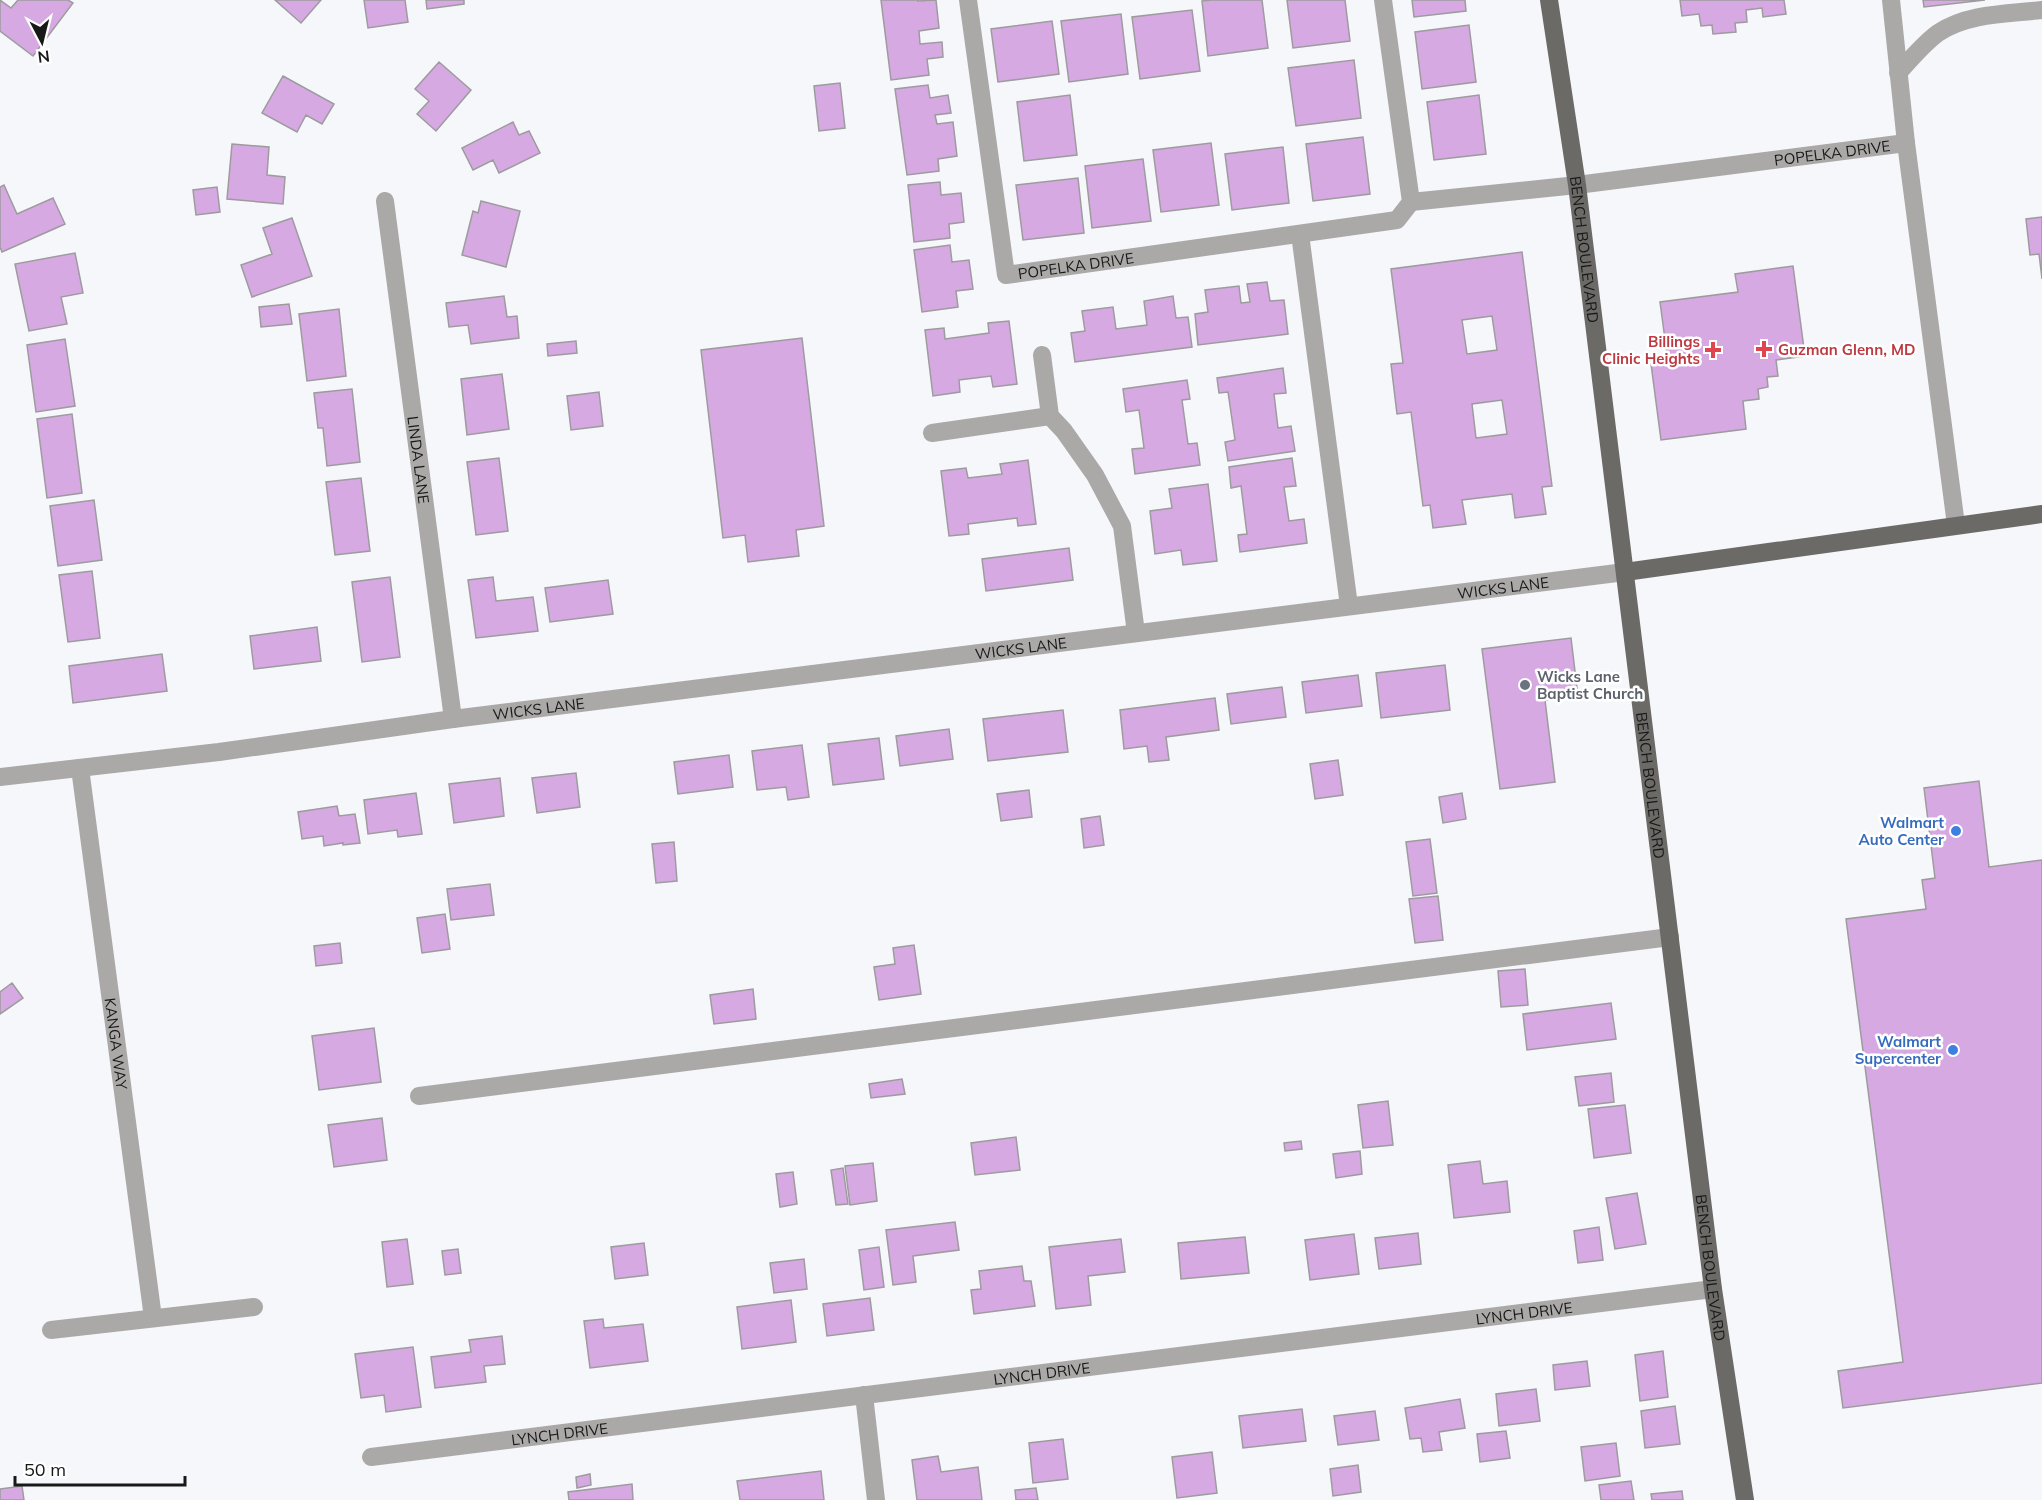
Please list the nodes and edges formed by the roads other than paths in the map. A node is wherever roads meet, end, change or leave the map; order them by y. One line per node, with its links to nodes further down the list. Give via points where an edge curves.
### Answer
1 (968, 0): 11 (street, POPELKA DRIVE, via 1006,275)
2 (1383, 0): 10 (street)
3 (1549, 0): 8 (main road, BENCH BOULEVARD)
4 (1891, 0): 6 (street)
5 (2042, 10): 6 (street, via 1962,21 1939,33)
6 (1898, 73): 7 (street)
7 (1906, 143): 8 (street, POPELKA DRIVE); 16 (street, POPELKA DRIVE)
8 (1577, 185): 10 (street, POPELKA DRIVE); 17 (main road, BENCH BOULEVARD)
9 (385, 201): 20 (street, LINDA LANE)
10 (1411, 202): 11 (street, POPELKA DRIVE, via 1397,220)
11 (1300, 234): 18 (street)
12 (1042, 355): 13 (street)
13 (1050, 417): 14 (street); 19 (street, via 1095,475 1122,526)
14 (932, 433)
15 (2042, 514): 16 (main road, WICKS LANE)
16 (1956, 525): 17 (main road, WICKS LANE)
17 (1625, 572): 18 (street, WICKS LANE); 23 (main road, BENCH BOULEVARD)
18 (1349, 606): 19 (street, WICKS LANE)
19 (1136, 633): 20 (street, WICKS LANE)
20 (453, 719): 21 (street, WICKS LANE)
21 (80, 768): 22 (street, WICKS LANE); 27 (street, KANGA WAY)
22 (0, 777)
23 (1670, 937): 24 (street); 25 (main road, BENCH BOULEVARD)
24 (419, 1096)
25 (1713, 1289): 29 (street, LYNCH DRIVE); 32 (main road, BENCH BOULEVARD)
26 (254, 1307): 27 (street)
27 (153, 1318): 28 (street)
28 (51, 1330)
29 (864, 1395): 30 (street, LYNCH DRIVE); 31 (street)
30 (371, 1457)
31 (876, 1500)
32 (1745, 1500)

